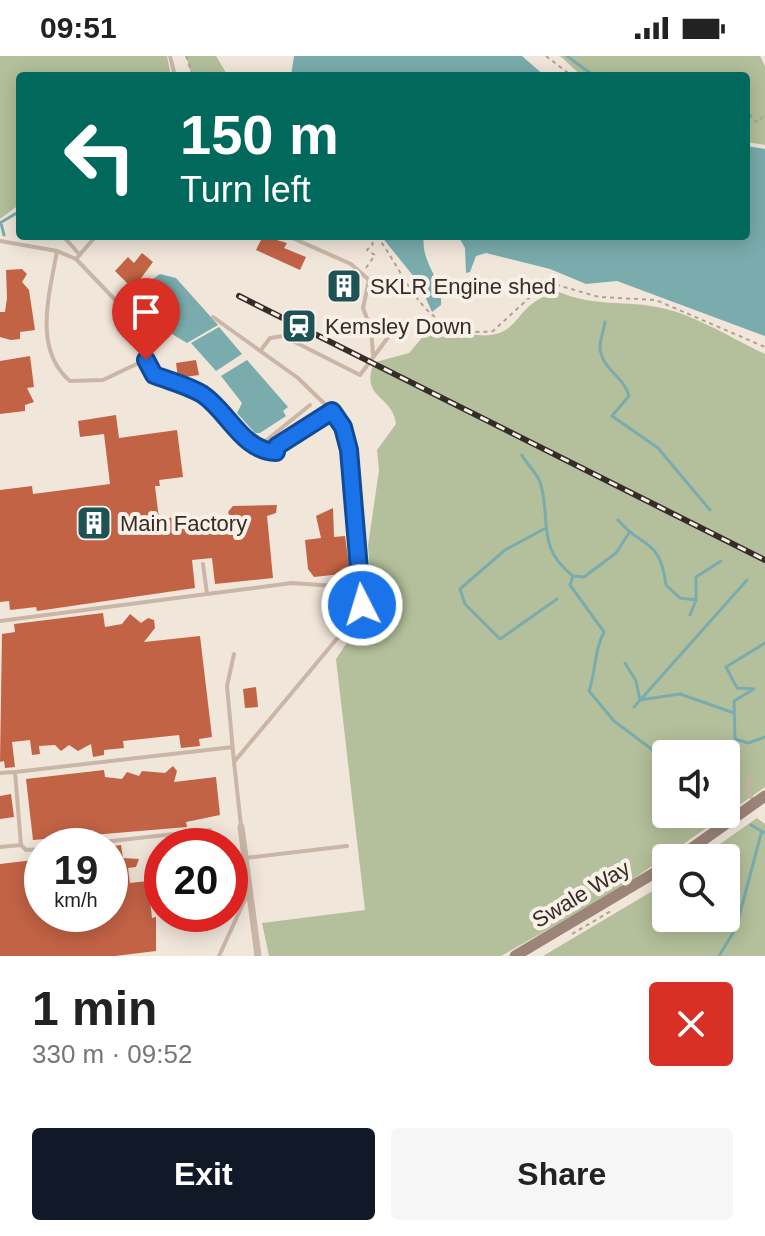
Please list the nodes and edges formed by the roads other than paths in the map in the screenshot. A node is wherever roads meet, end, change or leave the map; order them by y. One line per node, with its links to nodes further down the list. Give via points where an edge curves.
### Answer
1 (66, 240): 6 (lane)
2 (93, 240): 6 (lane)
3 (296, 240): 10 (lane, via 364,272 369,280 363,308)
4 (0, 241): 5 (lane)
5 (57, 251): 6 (lane); 11 (lane, via 46,326 66,378 103,380)
6 (78, 257): 11 (lane, via 122,307)
7 (213, 317): 9 (lane)
8 (395, 328): 10 (lane)
9 (261, 350): 10 (lane, via 270,338 283,336 359,375); 13 (lane)
10 (373, 357)
11 (146, 360): 14 (lane, via 154,375 207,398)
12 (310, 405): 14 (lane)
13 (332, 411): 14 (lane, via 277,446 276,452); 16 (lane, via 348,444)
14 (257, 448)
15 (203, 564): 17 (lane)
16 (363, 588): 17 (lane, via 297,582); 21 (lane, via 355,617)
17 (207, 594): 18 (lane)
18 (0, 621)
19 (234, 654): 20 (lane, via 227,686)
20 (233, 747): 21 (lane); 22 (lane)
21 (234, 762): 26 (lane)
22 (15, 772): 23 (lane); 28 (lane)
23 (0, 773)
24 (750, 778): 25 (lane, via 746,788)
25 (760, 799): 27 (main road)
26 (241, 827)
27 (697, 844)
28 (21, 845): 30 (lane); 31 (lane)
29 (347, 846): 32 (lane)
30 (0, 847)
31 (24, 848)
32 (248, 858)
33 (652, 874): 38 (main road, Swale Way)
34 (248, 881): 35 (street)
35 (249, 889): 36 (lane); 37 (street)
36 (219, 956)
37 (258, 956)
38 (515, 956)

